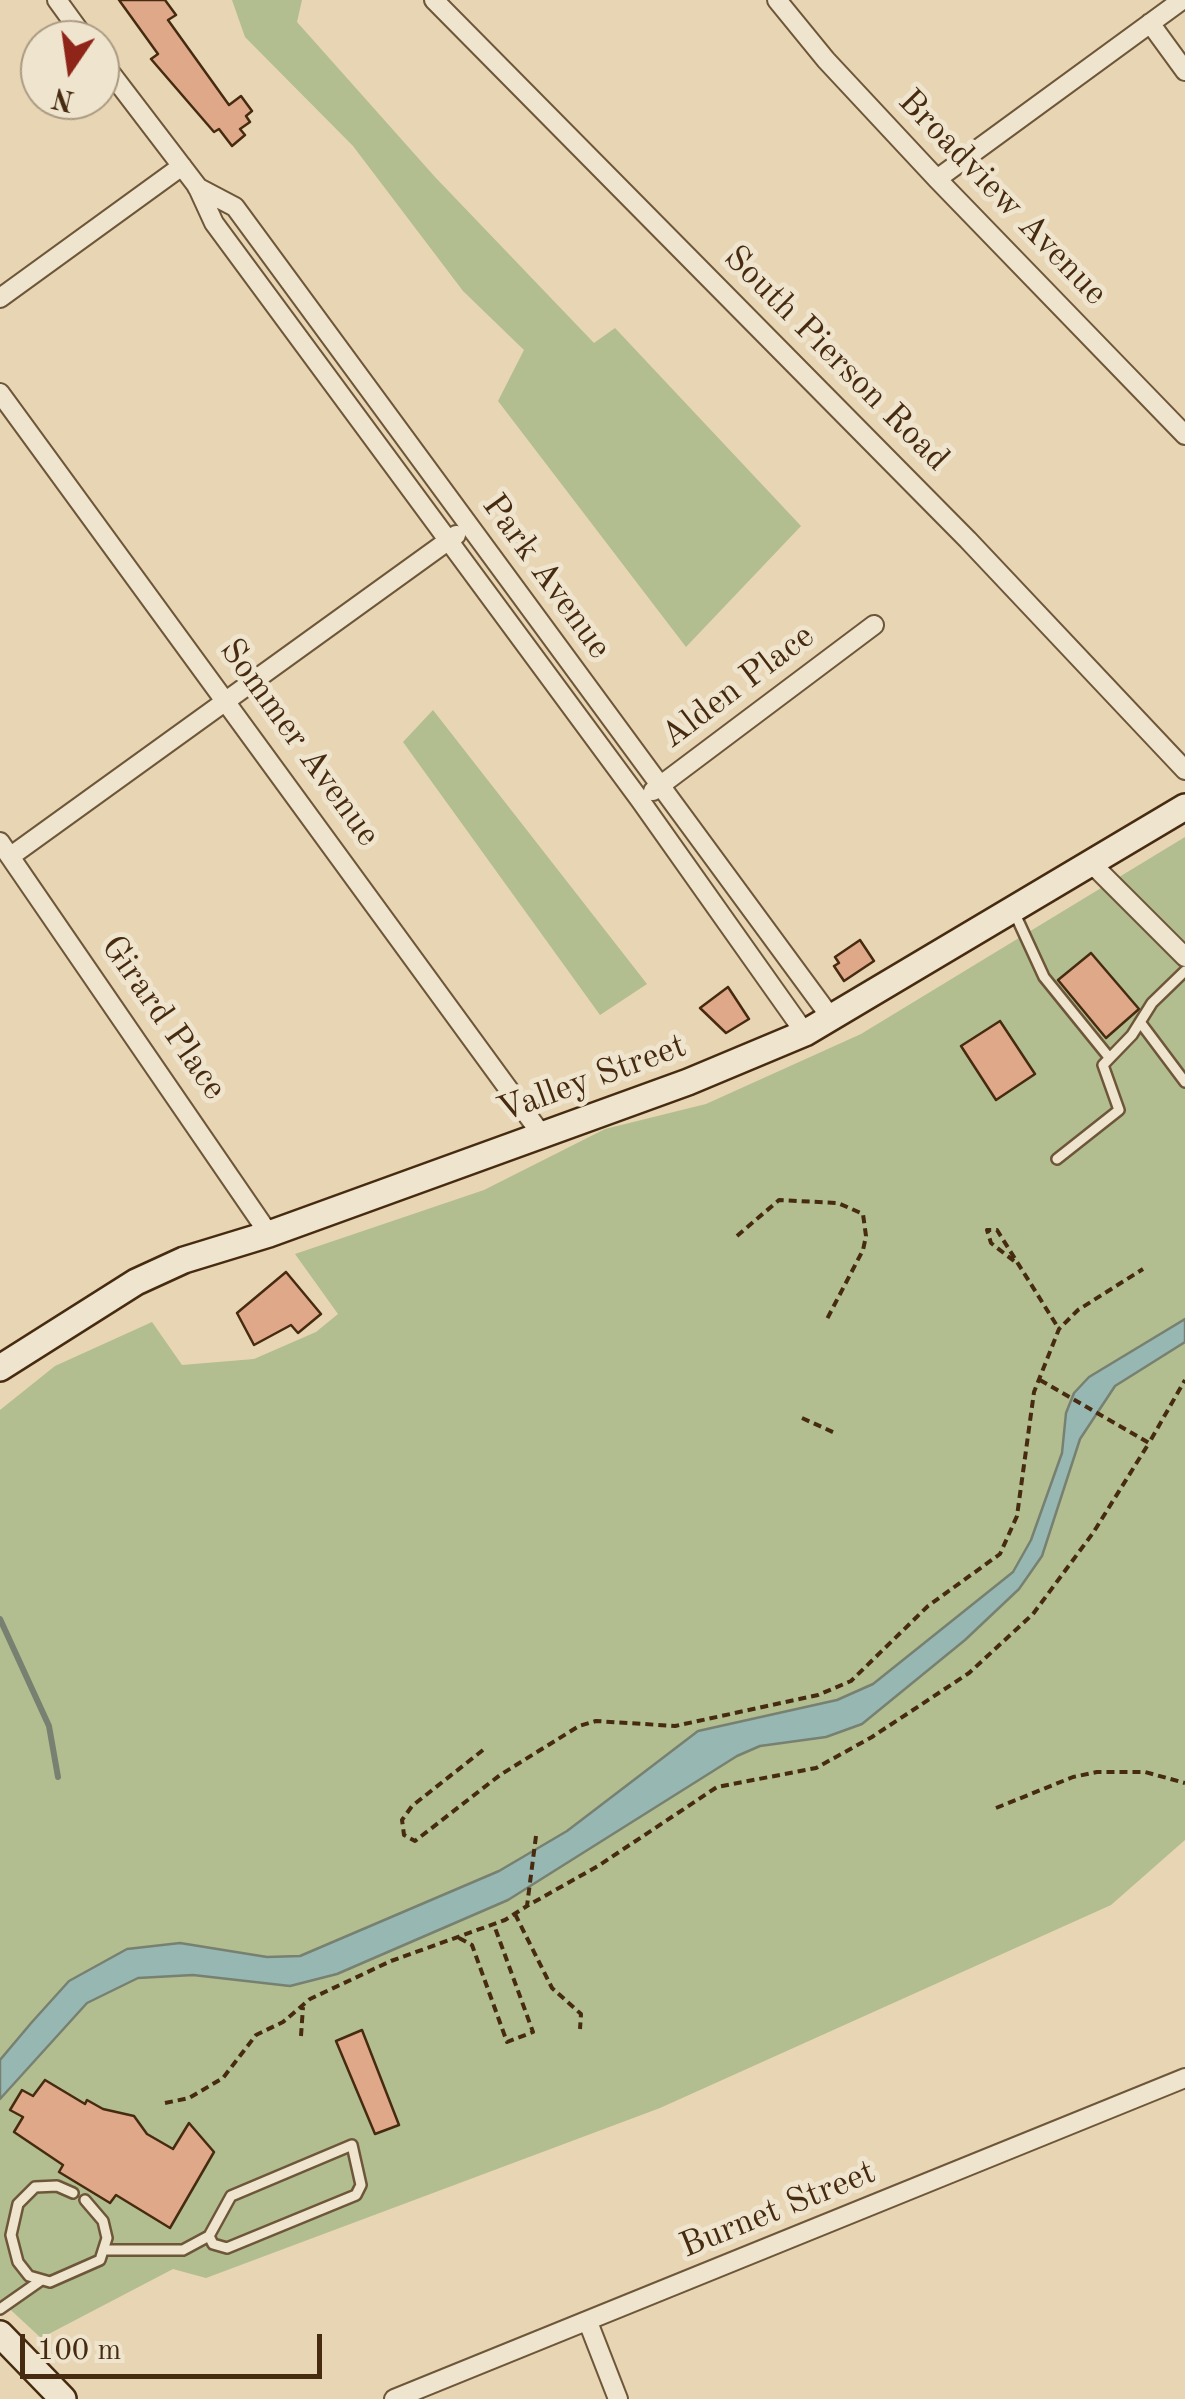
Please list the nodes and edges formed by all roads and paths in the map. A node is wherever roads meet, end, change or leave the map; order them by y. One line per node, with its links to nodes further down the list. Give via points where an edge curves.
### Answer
1 (434, 0): 17 (street, South Pierson Road, via 968,540)
2 (1182, 0): 4 (street)
3 (781, 2): 8 (street, Broadview Avenue)
4 (1150, 23): 5 (street); 8 (street)
5 (1185, 71)
6 (120, 85): 7 (street, Park Avenue)
7 (182, 166): 9 (street, Park Avenue); 10 (street)
8 (938, 179): 12 (street, Broadview Avenue)
9 (197, 186): 13 (street, Park Avenue, via 235,207); 14 (street, Park Avenue, via 214,223)
10 (0, 298)
11 (0, 393): 16 (street, Sommer Avenue)
12 (1185, 435)
13 (468, 526): 14 (street); 18 (street, Park Avenue)
14 (450, 540): 16 (street); 19 (street, Park Avenue)
15 (874, 625): 18 (street, Alden Place)
16 (229, 702): 21 (street); 31 (street, Sommer Avenue)
17 (1185, 770)
18 (659, 787): 19 (street, Alden Place); 26 (street, Park Avenue)
19 (640, 800): 28 (street, Park Avenue)
20 (1185, 807): 22 (main road, Valley Street)
21 (5, 849): 33 (street, Girard Place)
22 (1092, 864): 23 (main road, Valley Street); 24 (street)
23 (1013, 912): 26 (main road, Valley Street); 29 (lane, via 1044,977)
24 (1185, 958)
25 (1185, 971): 27 (lane)
26 (832, 1019): 28 (main road, Valley Street)
27 (1140, 1022): 29 (lane); 30 (lane)
28 (805, 1033): 31 (main road, Valley Street)
29 (1108, 1056): 32 (lane, via 1103,1074 1119,1110)
30 (1185, 1082)
31 (542, 1134): 33 (main road, Valley Street)
32 (1057, 1159)
33 (268, 1234): 39 (main road, Valley Street, via 136,1282)
34 (737, 1236): 37 (path, via 779,1200 838,1204 863,1214 863,1250)
35 (1014, 1261): 35 (path, via 996,1230 987,1230 991,1243); 38 (path)
36 (1143, 1269): 38 (path)
37 (827, 1320)
38 (1059, 1329): 40 (path)
39 (0, 1368)
40 (1040, 1380): 44 (path); 45 (path, via 1028,1418 1017,1516 1000,1554 928,1606 851,1681 818,1695 671,1726 579,1726 415,1840 404,1836 402,1820 412,1806)
41 (1185, 1380): 44 (path)
42 (802, 1418): 43 (path)
43 (835, 1434)
44 (1149, 1442): 49 (path, via 1059,1582 969,1673 835,1761 730,1784 690,1801)
45 (482, 1750)
46 (1185, 1783): 47 (path, via 1145,1772 1097,1772)
47 (996, 1808)
48 (536, 1836): 49 (path)
49 (527, 1906): 50 (path)
50 (516, 1914): 51 (path); 57 (path, via 552,1988 581,2014)
51 (494, 1925): 52 (path); 54 (path, via 533,2032 508,2042)
52 (474, 1932): 53 (path); 54 (path)
53 (459, 1938): 54 (path); 55 (path)
54 (472, 1945)
55 (310, 2000): 56 (path); 58 (path, via 301,2009)
56 (287, 2017): 58 (path); 61 (path, via 256,2035 223,2078)
57 (580, 2028)
58 (301, 2036): 59 (path)
59 (307, 2044)
60 (1185, 2078): 68 (street, Burnet Street)
61 (165, 2104)
62 (73, 2193): 66 (lane, via 34,2188 12,2218 18,2262)
63 (85, 2200): 65 (lane, via 103,2222)
64 (208, 2236): 64 (lane, via 226,2248 356,2195 361,2184 352,2145 231,2196); 65 (lane, via 166,2253)
65 (106, 2250): 66 (lane, via 88,2268)
66 (40, 2281): 67 (lane)
67 (0, 2309)
68 (588, 2322): 71 (street, Burnet Street); 72 (street)
69 (0, 2334): 70 (main road)
70 (64, 2399)
71 (394, 2399)
72 (618, 2399)

